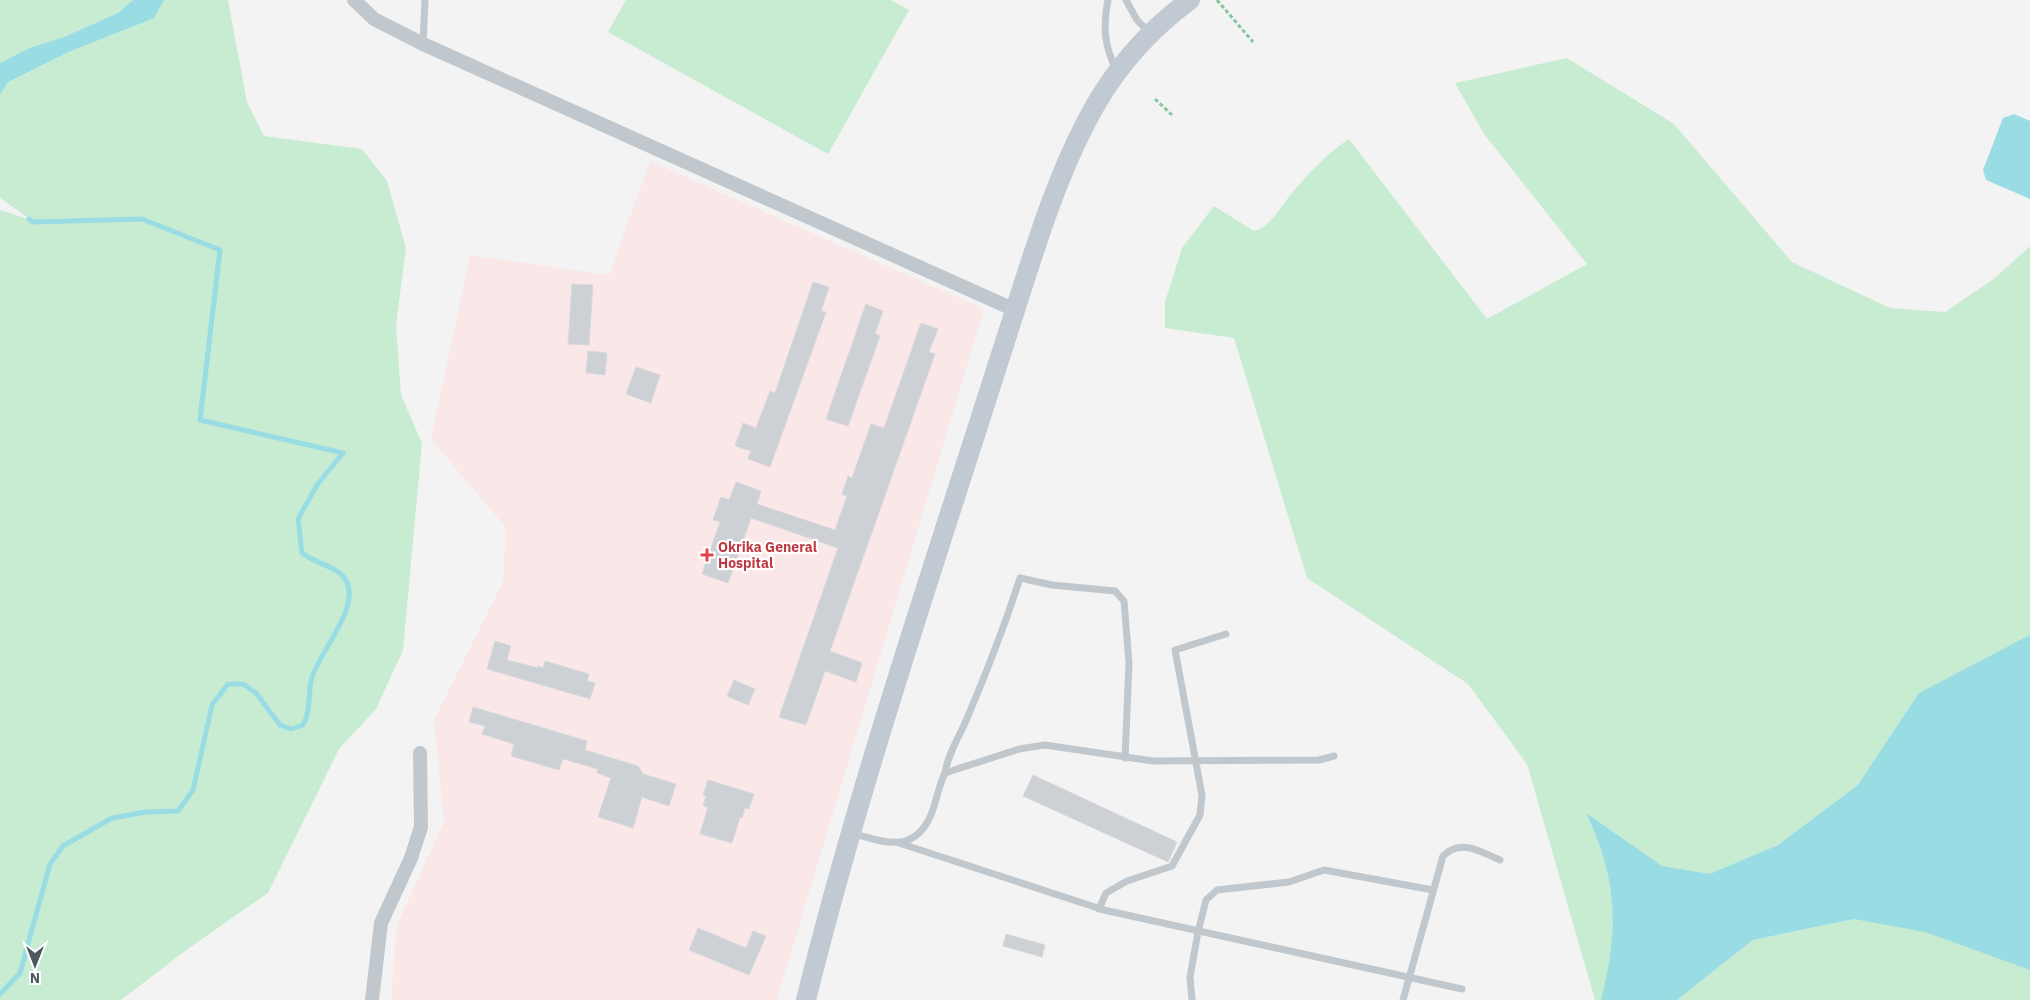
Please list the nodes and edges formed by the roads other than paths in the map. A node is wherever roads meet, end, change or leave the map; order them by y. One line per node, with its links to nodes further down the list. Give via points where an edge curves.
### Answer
1 (354, 0): 7 (street, via 374,19)
2 (424, 0): 7 (lane)
3 (1108, 0): 8 (lane, via 1104,38 1107,53)
4 (1126, 0): 6 (lane, via 1137,20)
5 (1190, 0): 6 (street)
6 (1151, 34): 8 (street)
7 (423, 44): 9 (street)
8 (1117, 72): 9 (street, via 1095,106 1055,190)
9 (1015, 310): 16 (street)
10 (1226, 634): 14 (lane, via 1175,650)
11 (420, 752): 24 (street, via 421,827 411,858 381,923)
12 (1334, 756): 14 (lane, via 1319,760)
13 (1125, 758): 14 (lane); 15 (lane, via 1045,745 1020,748); 15 (lane, via 1129,663 1124,601 1115,591 1052,585 1020,578 971,709 947,760)
14 (1196, 760): 20 (lane, via 1202,795 1200,815 1172,866 1127,881 1106,893)
15 (945, 774): 17 (lane, via 928,821 916,837)
16 (852, 832): 17 (lane, via 882,842); 25 (street, via 825,921)
17 (898, 843): 20 (lane)
18 (1500, 860): 19 (lane, via 1464,846 1451,848 1443,856)
19 (1433, 890): 21 (lane, via 1324,870 1289,882 1217,890 1206,900); 22 (lane)
20 (1099, 909): 21 (lane)
21 (1198, 932): 22 (lane); 26 (lane, via 1190,977)
22 (1410, 978): 23 (lane); 27 (lane)
23 (1462, 989)
24 (372, 1000)
25 (806, 1000)
26 (1192, 1000)
27 (1403, 1000)

